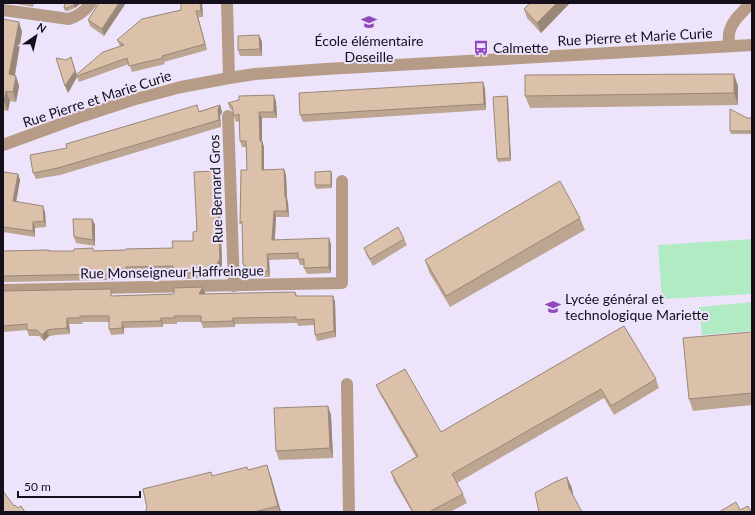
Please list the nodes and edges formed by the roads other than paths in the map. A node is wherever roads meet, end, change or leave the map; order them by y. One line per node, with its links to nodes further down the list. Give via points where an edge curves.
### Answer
1 (91, 3): 4 (street, via 81,14 69,19)
2 (228, 3): 7 (street)
3 (752, 3): 6 (street, via 735,20 730,30)
4 (3, 10)
5 (752, 45): 6 (street, Rue Pierre et Marie Curie)
6 (729, 46): 7 (street, Rue Pierre et Marie Curie, via 276,72)
7 (229, 78): 9 (street, Rue Pierre et Marie Curie, via 132,100)
8 (228, 116): 11 (street, Rue Bernard Gros)
9 (3, 145)
10 (342, 181): 11 (street, Rue Monseigneur Haffreingue, via 342,283)
11 (234, 286): 12 (street, Rue Monseigneur Haffreingue)
12 (3, 290)
13 (347, 384): 14 (street)
14 (349, 512)

